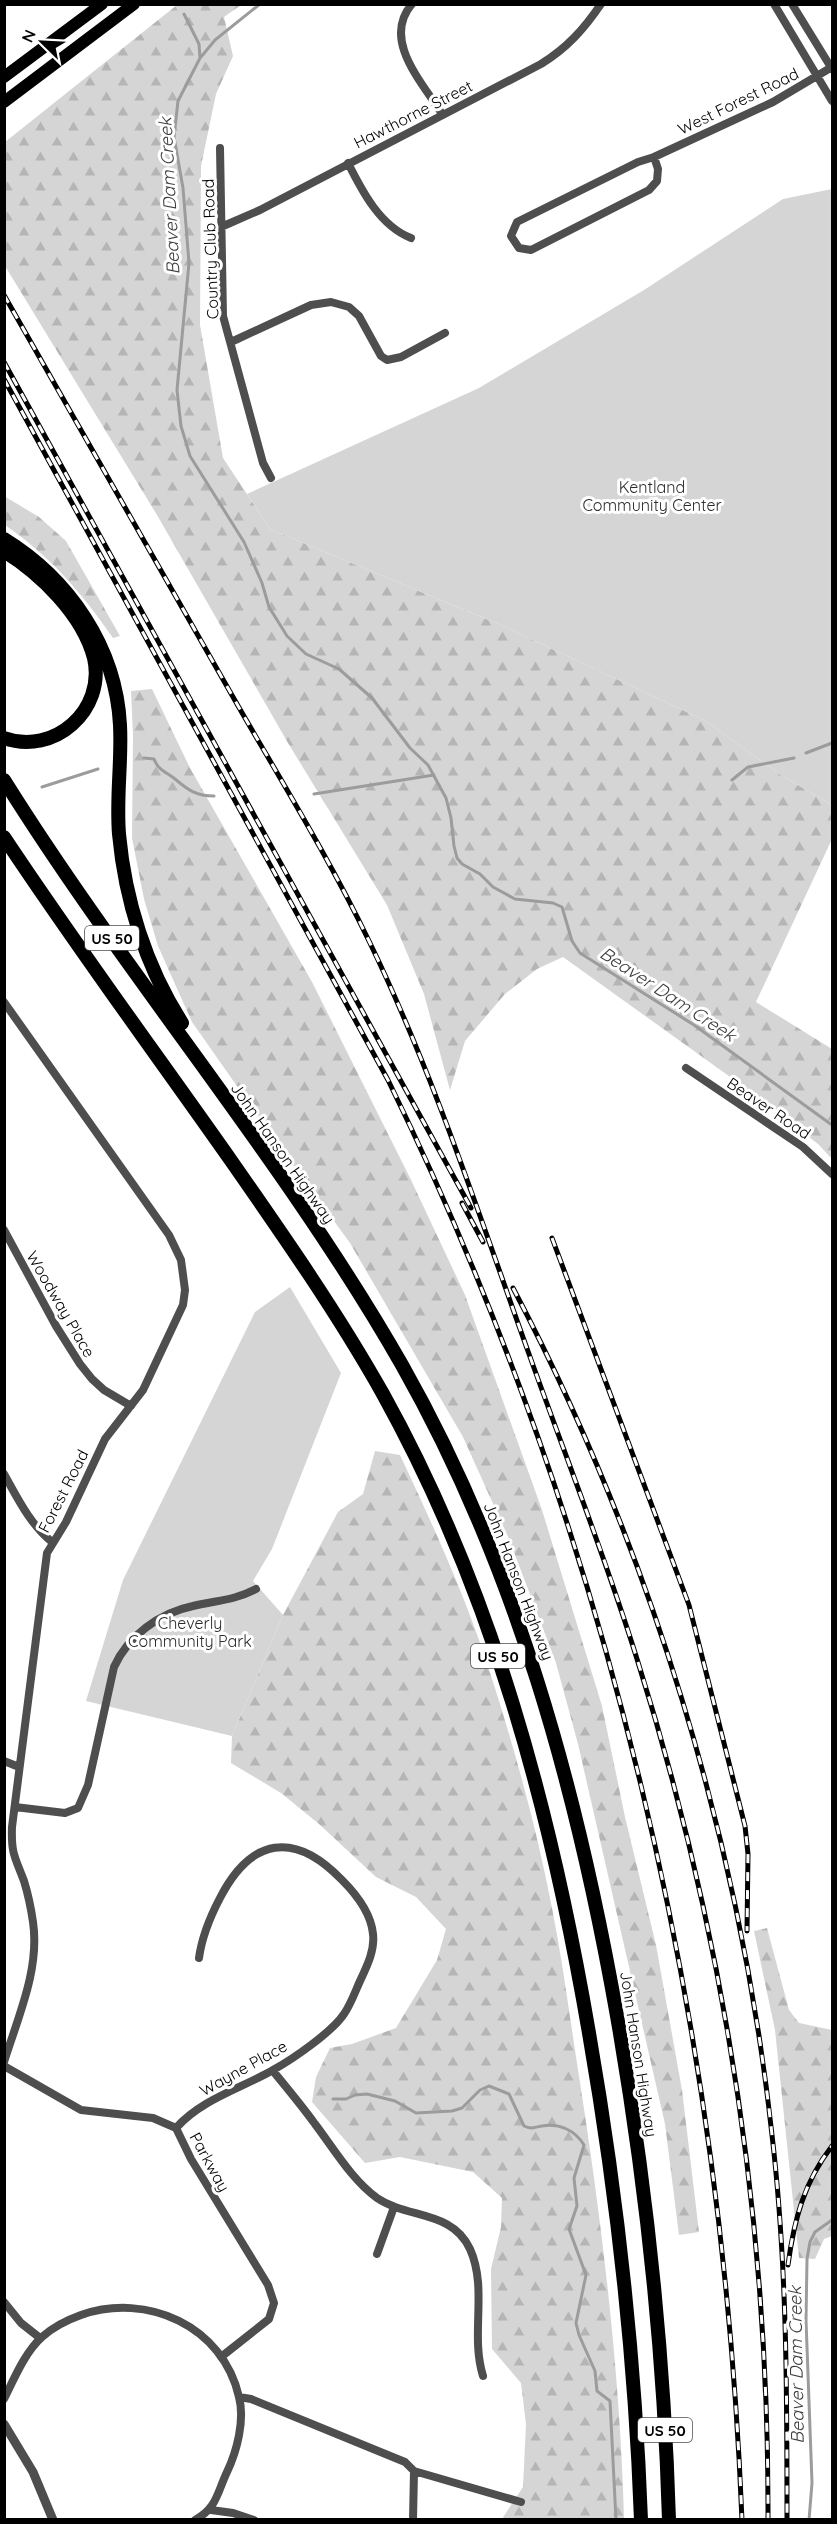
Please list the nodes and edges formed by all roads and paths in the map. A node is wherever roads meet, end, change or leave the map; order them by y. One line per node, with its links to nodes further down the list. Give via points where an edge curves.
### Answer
1 (102, 4): 9 (main road)
2 (134, 4): 11 (main road)
3 (412, 4): 12 (street, via 400,28 401,47)
4 (602, 4): 12 (street, Hawthorne Street, via 579,35 556,55)
5 (774, 4): 8 (street)
6 (792, 4): 7 (street)
7 (832, 68): 8 (street, West Forest Road)
8 (817, 76): 10 (street); 14 (street, West Forest Road, via 773,102)
9 (4, 77)
10 (832, 101)
11 (4, 102)
12 (442, 114): 15 (street, Hawthorne Street)
13 (220, 148): 16 (street, Country Club Road)
14 (654, 157): 14 (street, West Forest Road, via 517,222 511,236 519,248 531,250 650,190 657,181)
15 (348, 163): 16 (street, Hawthorne Street); 17 (street, via 386,222)
16 (220, 227): 19 (street, Country Club Road, via 223,316)
17 (411, 238)
18 (445, 333): 19 (street, via 401,357 387,360 349,307 322,302)
19 (231, 342): 20 (street, Country Club Road, via 263,463)
20 (271, 478)
21 (4, 539): 30 (highway, via 61,585 103,650 119,712 118,826 134,914 160,984)
22 (4, 551): 23 (highway, via 40,578 70,614 90,648 95,677 86,708 64,732 38,742)
23 (4, 738)
24 (4, 780): 30 (highway, John Hanson Highway / US 50)
25 (4, 837): 27 (highway, US 50)
26 (4, 853): 27 (highway)
27 (51, 905): 62 (highway, US 50, via 349,1335 427,1480 486,1621 539,1798 575,1955 596,2072 626,2300)
28 (4, 1002): 33 (street, Forest Road, via 169,1235 181,1260 183,1305 147,1382)
29 (686, 1068): 31 (street, Beaver Road, via 803,1147)
30 (223, 1095): 63 (highway, John Hanson Highway / US 50, via 352,1281 417,1392 476,1512 534,1668 585,1859 623,2053 650,2249)
31 (832, 1173)
32 (4, 1230): 33 (street, Woodway Place, via 80,1364 104,1390)
33 (131, 1406): 35 (street, Forest Road, via 105,1439 70,1514)
34 (4, 1474): 35 (street, via 27,1515)
35 (52, 1542): 38 (street, Forest Road, via 44,1567)
36 (256, 1589): 39 (street, via 232,1600 173,1612 145,1627 119,1656 88,1785 78,1808 65,1813)
37 (4, 1761): 38 (street)
38 (19, 1767): 39 (street, Forest Road)
39 (15, 1807): 40 (street, Forest Road)
40 (8, 1842): 42 (street, Forest Road, via 30,1905 34,1946 29,1980)
41 (199, 1958): 44 (street, Wayne Place, via 205,1929 232,1876 253,1855 268,1850 295,1848 316,1857 344,1882 368,1913 373,1950 345,2014 318,2039)
42 (4, 2062)
43 (4, 2066): 45 (street, Parkway, via 81,2110 153,2118)
44 (273, 2070): 45 (street, Wayne Place, via 207,2103); 46 (street, via 360,2182)
45 (176, 2128): 50 (street, Parkway, via 268,2285 274,2303 269,2319)
46 (394, 2207): 47 (street); 51 (street, via 444,2222 458,2232 470,2249 477,2275 477,2355)
47 (377, 2253)
48 (4, 2302): 49 (street, via 21,2324)
49 (40, 2338): 50 (street, via 91,2312 138,2307 174,2318 195,2331); 53 (street)
50 (221, 2357): 52 (street)
51 (483, 2376)
52 (239, 2397): 55 (street, via 405,2462); 57 (street, via 237,2444)
53 (4, 2399)
54 (4, 2424): 58 (street, via 33,2472)
55 (414, 2471): 56 (street); 61 (street)
56 (521, 2502)
57 (211, 2510): 59 (street); 60 (street)
58 (53, 2520)
59 (195, 2520)
60 (254, 2520)
61 (413, 2520)
62 (640, 2520)
63 (672, 2520)

